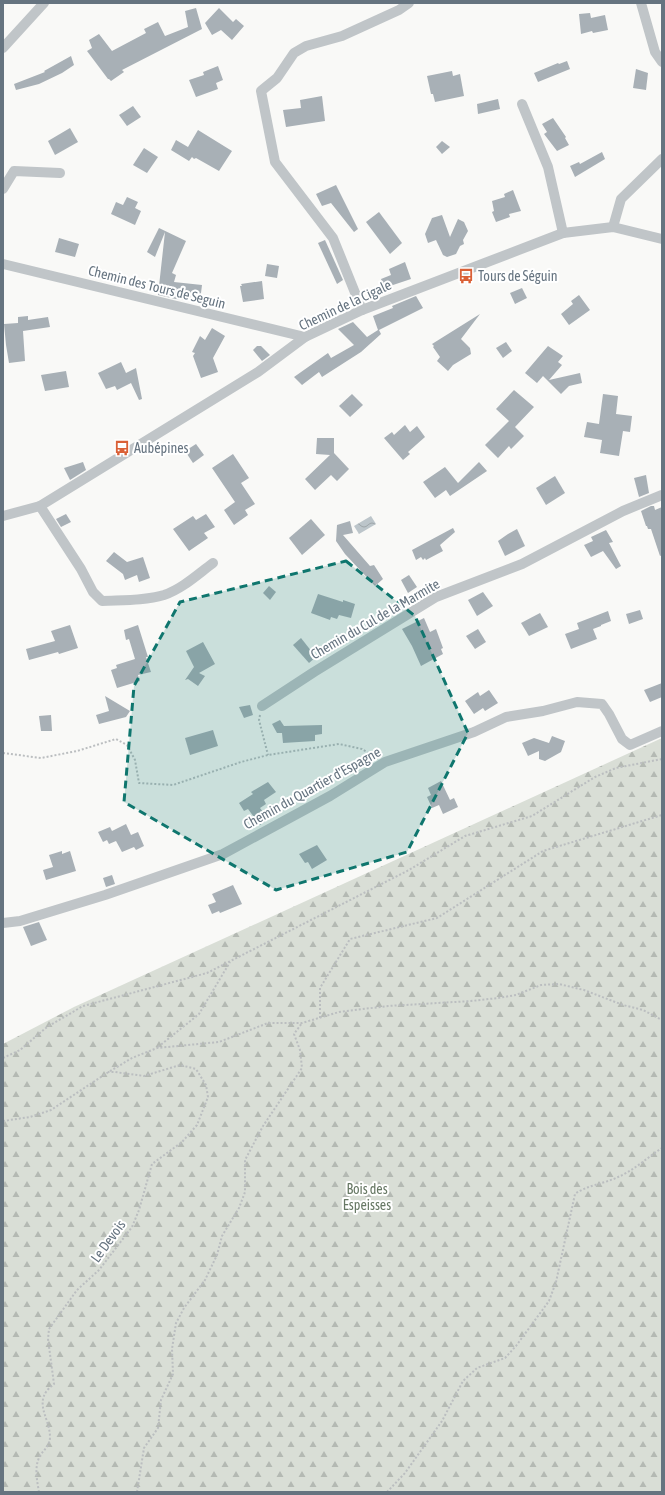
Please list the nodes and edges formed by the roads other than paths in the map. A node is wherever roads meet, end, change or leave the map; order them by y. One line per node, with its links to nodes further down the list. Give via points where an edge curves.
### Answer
1 (44, 3): 4 (street)
2 (409, 3): 14 (street, via 342,36 306,46 294,53 277,78 261,91 275,162 333,238)
3 (641, 3): 5 (street, via 655,52)
4 (3, 48)
5 (662, 62)
6 (522, 104): 11 (street, via 548,167)
7 (662, 159): 10 (street, via 621,199)
8 (60, 173): 9 (street, via 14,171)
9 (3, 189)
10 (613, 227): 11 (street, Chemin de la Cigale); 12 (street, Chemin de la Cigale)
11 (563, 233): 14 (street, Chemin de la Cigale)
12 (662, 239)
13 (3, 264): 15 (street, Chemin des Tours de Seguin)
14 (362, 310): 15 (street, Chemin de la Cigale)
15 (305, 337): 17 (street, Chemin de la Cigale, via 258,372)
16 (662, 495): 20 (street, Chemin du Cul de la Marmite, via 622,510 522,564 436,596)
17 (40, 506): 18 (street, Chemin de la Cigale); 19 (street, via 93,592 102,601 148,599 165,595)
18 (3, 516)
19 (213, 563)
20 (262, 706)
21 (662, 731): 22 (street, Chemin du Quartier d'Espagne, via 630,745 622,739 602,704 577,702 506,717 474,732 385,762 330,796 223,854 105,895 20,921)
22 (3, 923)

